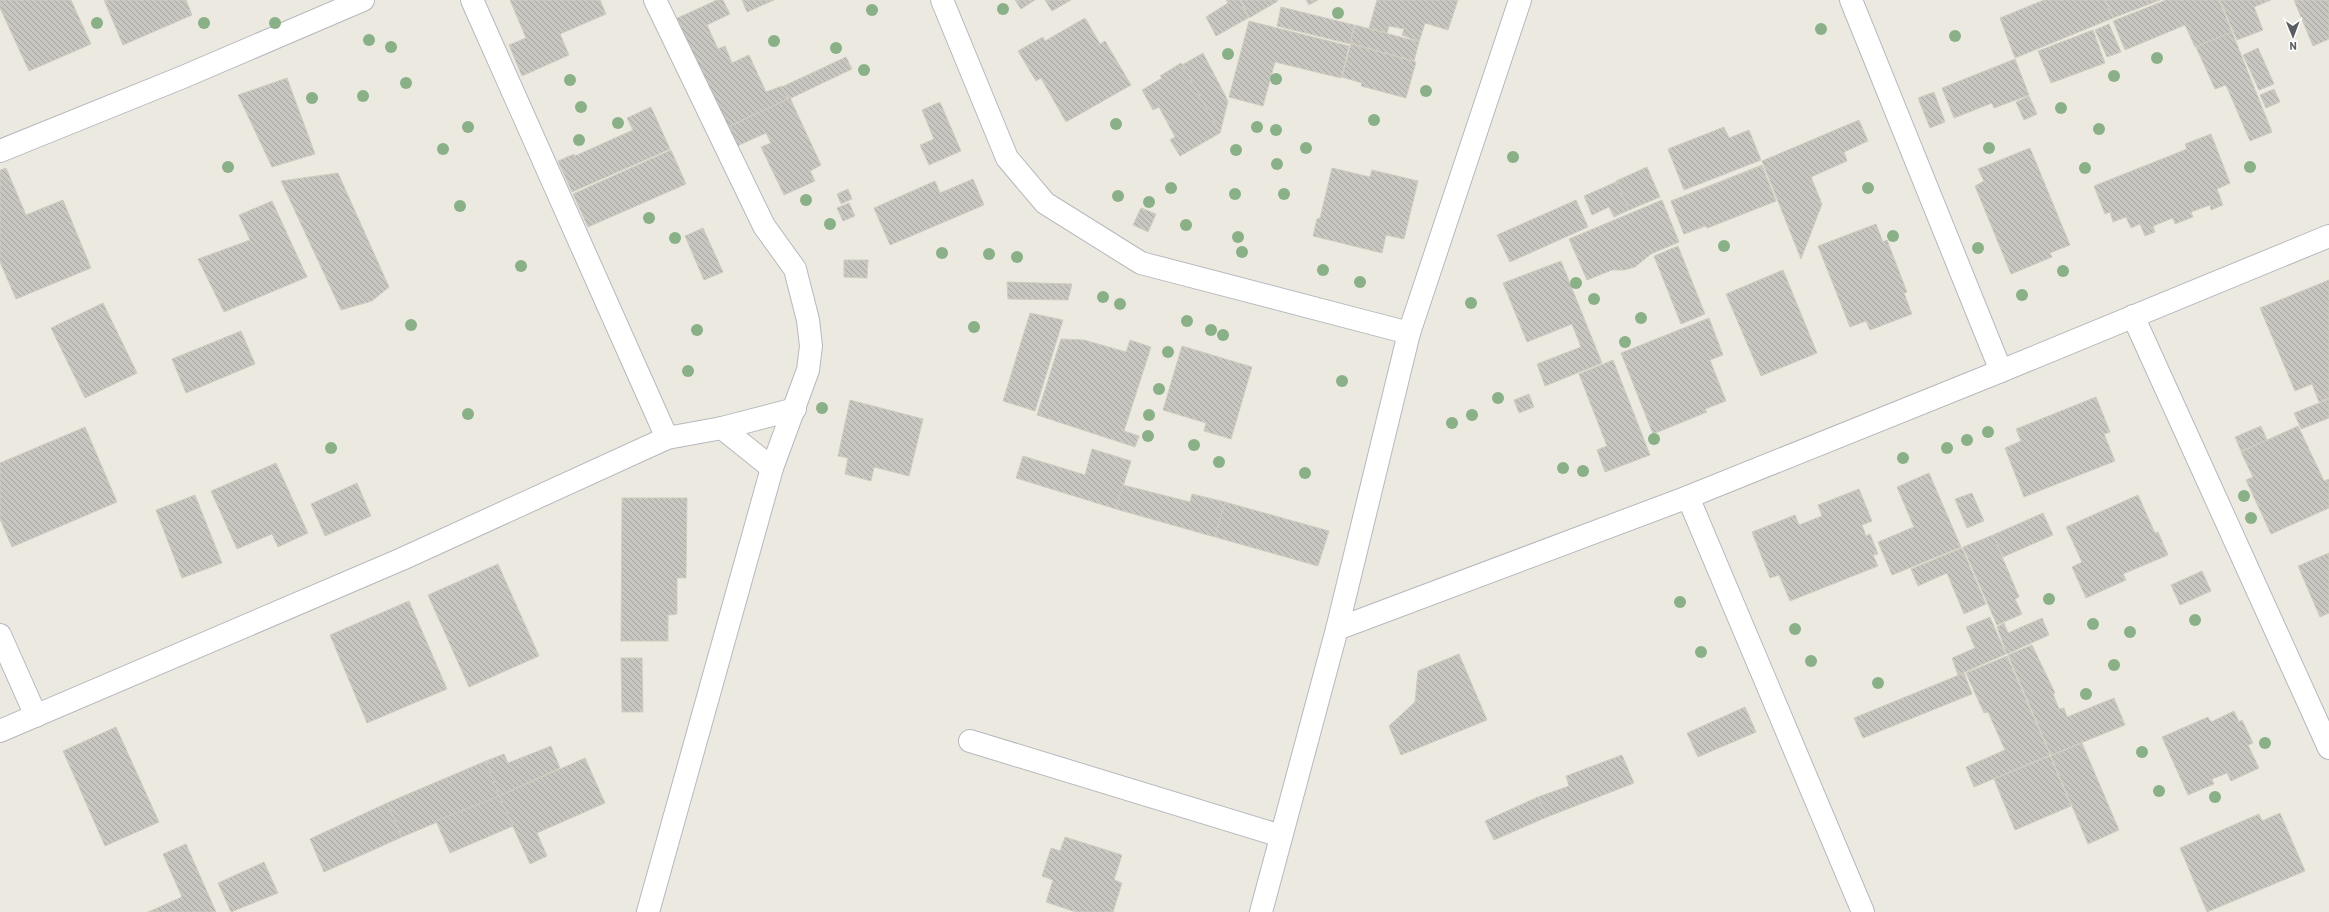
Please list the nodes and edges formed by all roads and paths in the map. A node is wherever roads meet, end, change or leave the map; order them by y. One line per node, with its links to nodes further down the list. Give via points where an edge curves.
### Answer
1 (363, 0): 7 (street)
2 (472, 0): 14 (street)
3 (655, 0): 12 (street, via 764,226 795,269 808,320 811,346 808,370)
4 (942, 0): 10 (street, via 1007,158 1045,203 1141,263)
5 (1520, 0): 10 (street)
6 (1850, 0): 11 (street)
7 (0, 151)
8 (2329, 236): 9 (street)
9 (2133, 316): 11 (street); 22 (street)
10 (1409, 333): 17 (street)
11 (2001, 372): 16 (street)
12 (795, 409): 13 (street); 15 (street)
13 (722, 428): 14 (street); 15 (street)
14 (667, 438): 19 (street, via 402,559)
15 (772, 468): 24 (street)
16 (1688, 497): 17 (street); 26 (street)
17 (1337, 629): 23 (street)
18 (0, 635): 19 (street)
19 (36, 716): 20 (street)
20 (0, 731)
21 (970, 740): 23 (street)
22 (2329, 748)
23 (1281, 836): 25 (street)
24 (648, 912)
25 (1261, 912)
26 (1863, 912)

